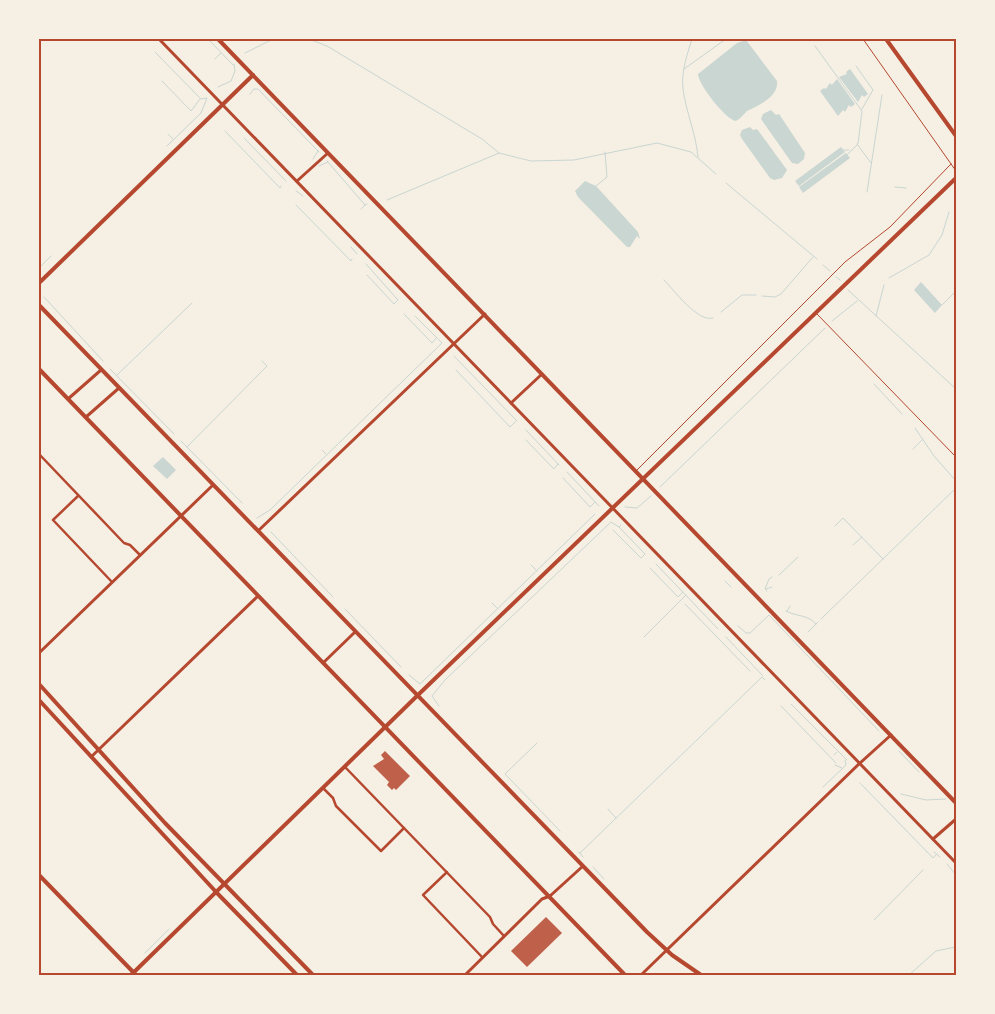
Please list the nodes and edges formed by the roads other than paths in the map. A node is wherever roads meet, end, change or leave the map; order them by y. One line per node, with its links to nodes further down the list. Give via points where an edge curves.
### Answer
1 (159, 39): 6 (street)
2 (218, 39): 5 (street)
3 (863, 39): 9 (lane)
4 (886, 39): 7 (street)
5 (253, 75): 6 (street); 8 (street)
6 (223, 104): 12 (street); 13 (street)
7 (956, 136)
8 (328, 153): 12 (street); 16 (street)
9 (951, 164): 10 (lane); 27 (lane, via 890,227 845,262)
10 (956, 172)
11 (956, 178): 15 (street)
12 (297, 181): 17 (street)
13 (39, 283)
14 (39, 305): 19 (street)
15 (816, 312): 26 (lane); 28 (street)
16 (484, 314): 17 (street); 20 (street)
17 (454, 344): 23 (street); 33 (street)
18 (39, 368): 22 (street)
19 (101, 370): 21 (street); 22 (street)
20 (542, 374): 23 (street); 27 (street)
21 (119, 388): 24 (street); 29 (street)
22 (68, 399): 24 (street)
23 (511, 403): 31 (street)
24 (86, 417): 32 (street)
25 (39, 454): 30 (street)
26 (956, 457)
27 (636, 471): 28 (street)
28 (644, 479): 31 (street); 44 (street)
29 (213, 485): 32 (street); 33 (street)
30 (78, 496): 34 (street); 35 (street, via 53,520)
31 (613, 508): 41 (street); 47 (street)
32 (181, 516): 34 (street); 36 (street)
33 (258, 532): 37 (street)
34 (140, 555): 35 (street)
35 (112, 582): 38 (street)
36 (258, 596): 39 (street); 45 (street)
37 (355, 632): 39 (street); 41 (street)
38 (39, 653)
39 (323, 663): 43 (street)
40 (39, 684): 45 (street)
41 (417, 696): 43 (street); 55 (street)
42 (39, 700): 46 (street)
43 (386, 727): 48 (street); 60 (street)
44 (891, 735): 47 (street); 50 (street)
45 (100, 749): 46 (street); 58 (street)
46 (91, 757): 59 (street)
47 (860, 763): 53 (street); 62 (street)
48 (345, 767): 49 (street); 52 (street)
49 (324, 788): 52 (street, via 336,806 381,851); 58 (street)
50 (956, 803)
51 (956, 819): 53 (street)
52 (404, 828): 56 (street)
53 (934, 839): 54 (street)
54 (956, 863)
55 (583, 866): 60 (street); 62 (street)
56 (446, 872): 61 (street); 63 (street, via 423,895)
57 (39, 875): 64 (street)
58 (225, 885): 59 (street); 66 (street)
59 (216, 893): 64 (street); 65 (street)
60 (550, 896): 61 (street, via 542,899); 68 (street)
61 (504, 936): 63 (street)
62 (666, 951): 69 (street); 70 (street)
63 (482, 958): 67 (street)
64 (133, 974)
65 (297, 975)
66 (313, 975)
67 (465, 975)
68 (625, 975)
69 (641, 975)
70 (701, 975)

